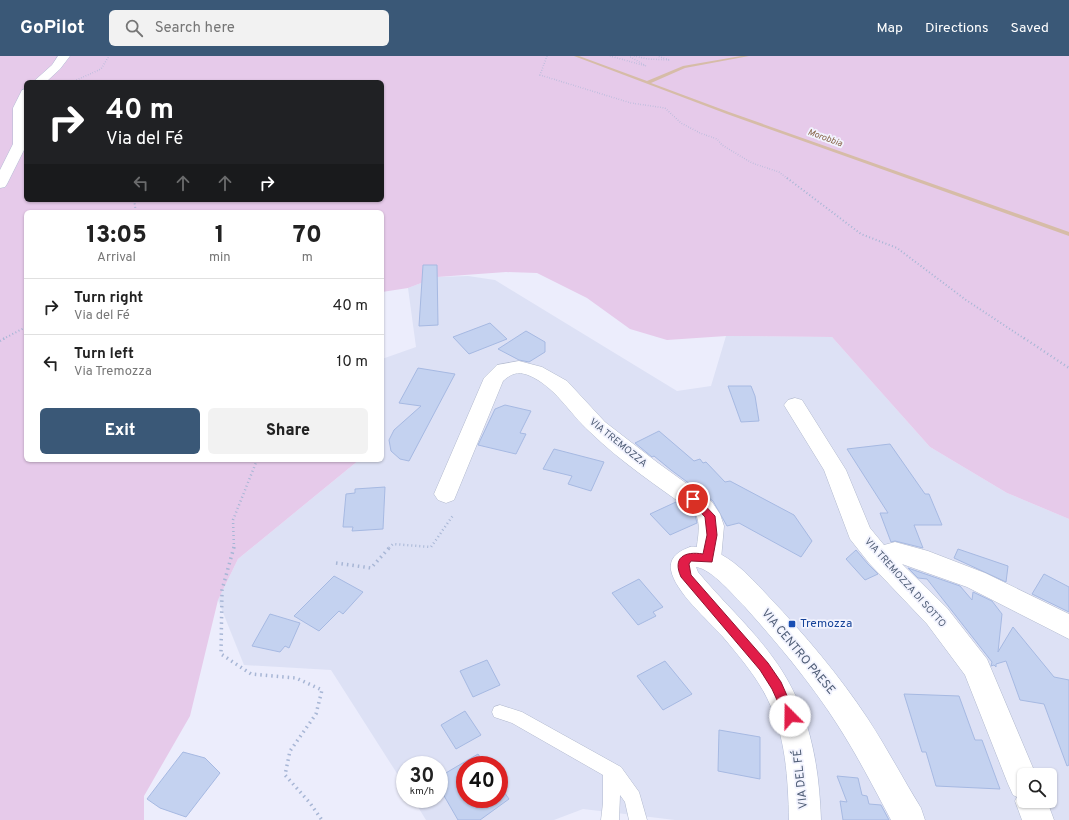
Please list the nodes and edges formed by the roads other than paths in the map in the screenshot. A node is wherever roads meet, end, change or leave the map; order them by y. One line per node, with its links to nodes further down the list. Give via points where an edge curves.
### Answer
1 (64, 56): 2 (street)
2 (41, 80)
3 (24, 96): 4 (street, via 19,108 20,144)
4 (0, 183)
5 (795, 405): 7 (street, VIA TREMOZZA DI SOTTO, via 835,470 859,532)
6 (446, 494): 8 (street, VIA TREMOZZA, via 494,378 499,372 511,367 528,368 560,386 597,427 704,508 712,522)
7 (878, 556): 9 (street, via 895,552 919,558 976,580); 11 (street, VIA TREMOZZA DI SOTTO, via 937,616 977,668)
8 (708, 559): 16 (street, VIA DEL FÉ, via 693,556 687,558 683,562 683,569 698,592 753,652 777,685 794,726 800,754 805,789); 17 (street, VIA CENTRO PAESE, via 739,583 798,648 832,691 858,730)
9 (1069, 627)
10 (500, 712): 12 (lane, via 516,717)
11 (1018, 768)
12 (611, 770): 14 (lane); 15 (lane, via 633,798)
13 (1034, 808): 18 (street)
14 (610, 820)
15 (638, 820)
16 (805, 820)
17 (909, 820)
18 (1038, 820)

